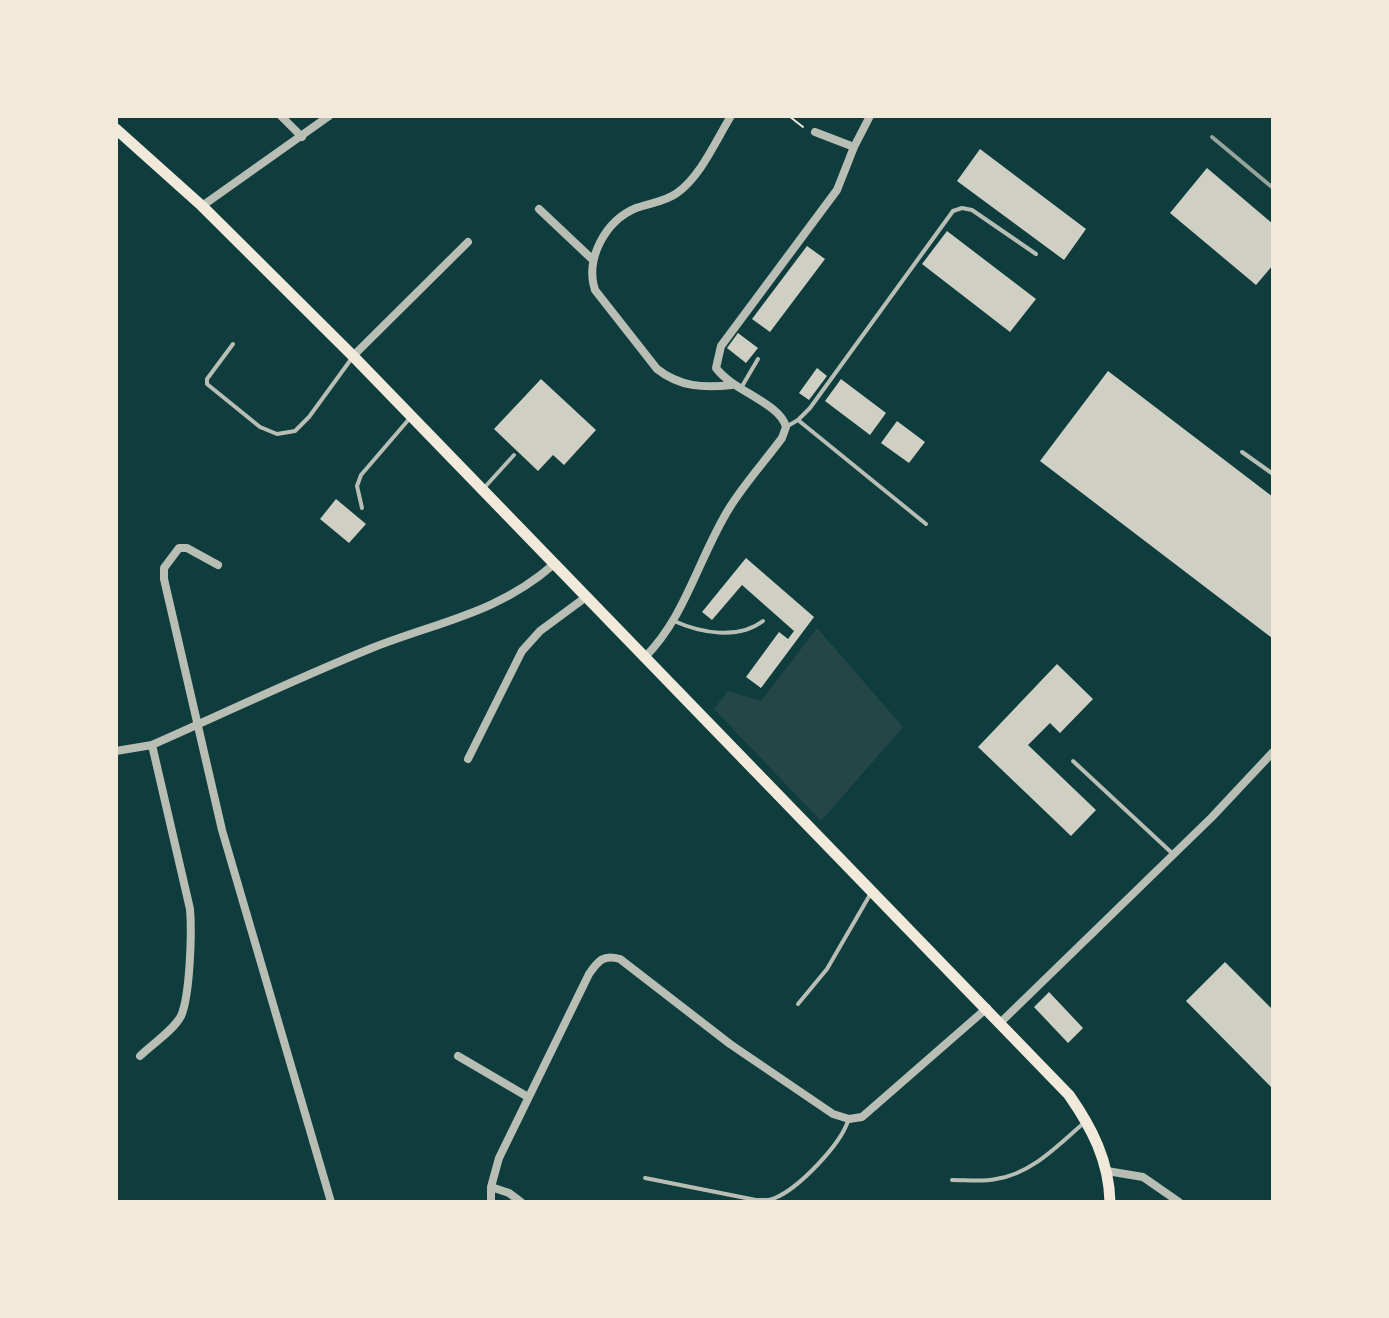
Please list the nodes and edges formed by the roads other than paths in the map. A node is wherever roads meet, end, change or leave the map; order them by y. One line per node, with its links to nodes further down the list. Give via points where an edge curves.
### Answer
1 (281, 116): 7 (street)
2 (329, 116): 7 (street)
3 (731, 116): 13 (street, via 678,192 619,220 600,241)
4 (870, 116): 8 (street)
5 (116, 129): 9 (main road)
6 (815, 132): 8 (street)
7 (302, 137): 9 (street)
8 (854, 147): 17 (street, via 837,190 721,346 716,368)
9 (202, 206): 15 (main road)
10 (539, 209): 13 (street)
11 (468, 242): 15 (street)
12 (1036, 254): 19 (lane, via 972,210 953,211)
13 (593, 260): 17 (street, via 595,290 657,369 686,385)
14 (233, 344): 15 (lane, via 207,384 260,427 277,434 295,431 309,417)
15 (353, 356): 18 (main road)
16 (758, 359): 17 (lane)
17 (736, 387): 20 (street, via 777,411)
18 (412, 417): 24 (main road); 25 (lane, via 361,475 357,486)
19 (798, 420): 20 (lane); 26 (lane)
20 (786, 427): 30 (street, via 729,508)
21 (1242, 452): 23 (lane)
22 (514, 455): 24 (lane)
23 (1273, 474)
24 (482, 489): 27 (main road)
25 (362, 508)
26 (926, 524)
27 (554, 564): 29 (main road); 33 (street, via 505,600 372,648)
28 (218, 565): 33 (street, via 179,548 164,568)
29 (586, 597): 32 (main road); 37 (street, via 522,651)
30 (674, 621): 31 (lane, via 733,633 750,631); 32 (street)
31 (763, 621)
32 (644, 658): 40 (main road)
33 (197, 725): 34 (street); 53 (street, via 222,830)
34 (152, 745): 35 (street); 44 (street, via 192,928 184,1007 179,1019)
35 (116, 751)
36 (1273, 752): 39 (street)
37 (468, 759)
38 (1073, 761): 39 (lane)
39 (1173, 854): 43 (street)
40 (872, 890): 41 (lane, via 827,969); 42 (main road)
41 (798, 1004)
42 (987, 1008): 43 (main road); 47 (street, via 862,1117)
43 (1001, 1022): 48 (main road)
44 (140, 1056)
45 (458, 1056): 46 (street)
46 (528, 1097): 47 (street, via 589,974 609,956 807,1097); 52 (street)
47 (849, 1119): 50 (lane, via 839,1141 772,1200)
48 (1087, 1120): 49 (main road); 51 (lane, via 1017,1174)
49 (1107, 1171): 56 (main road); 57 (street, via 1143,1177)
50 (645, 1178)
51 (952, 1180)
52 (491, 1187): 54 (street); 55 (street)
53 (331, 1202)
54 (491, 1202)
55 (521, 1202)
56 (1110, 1202)
57 (1179, 1202)

